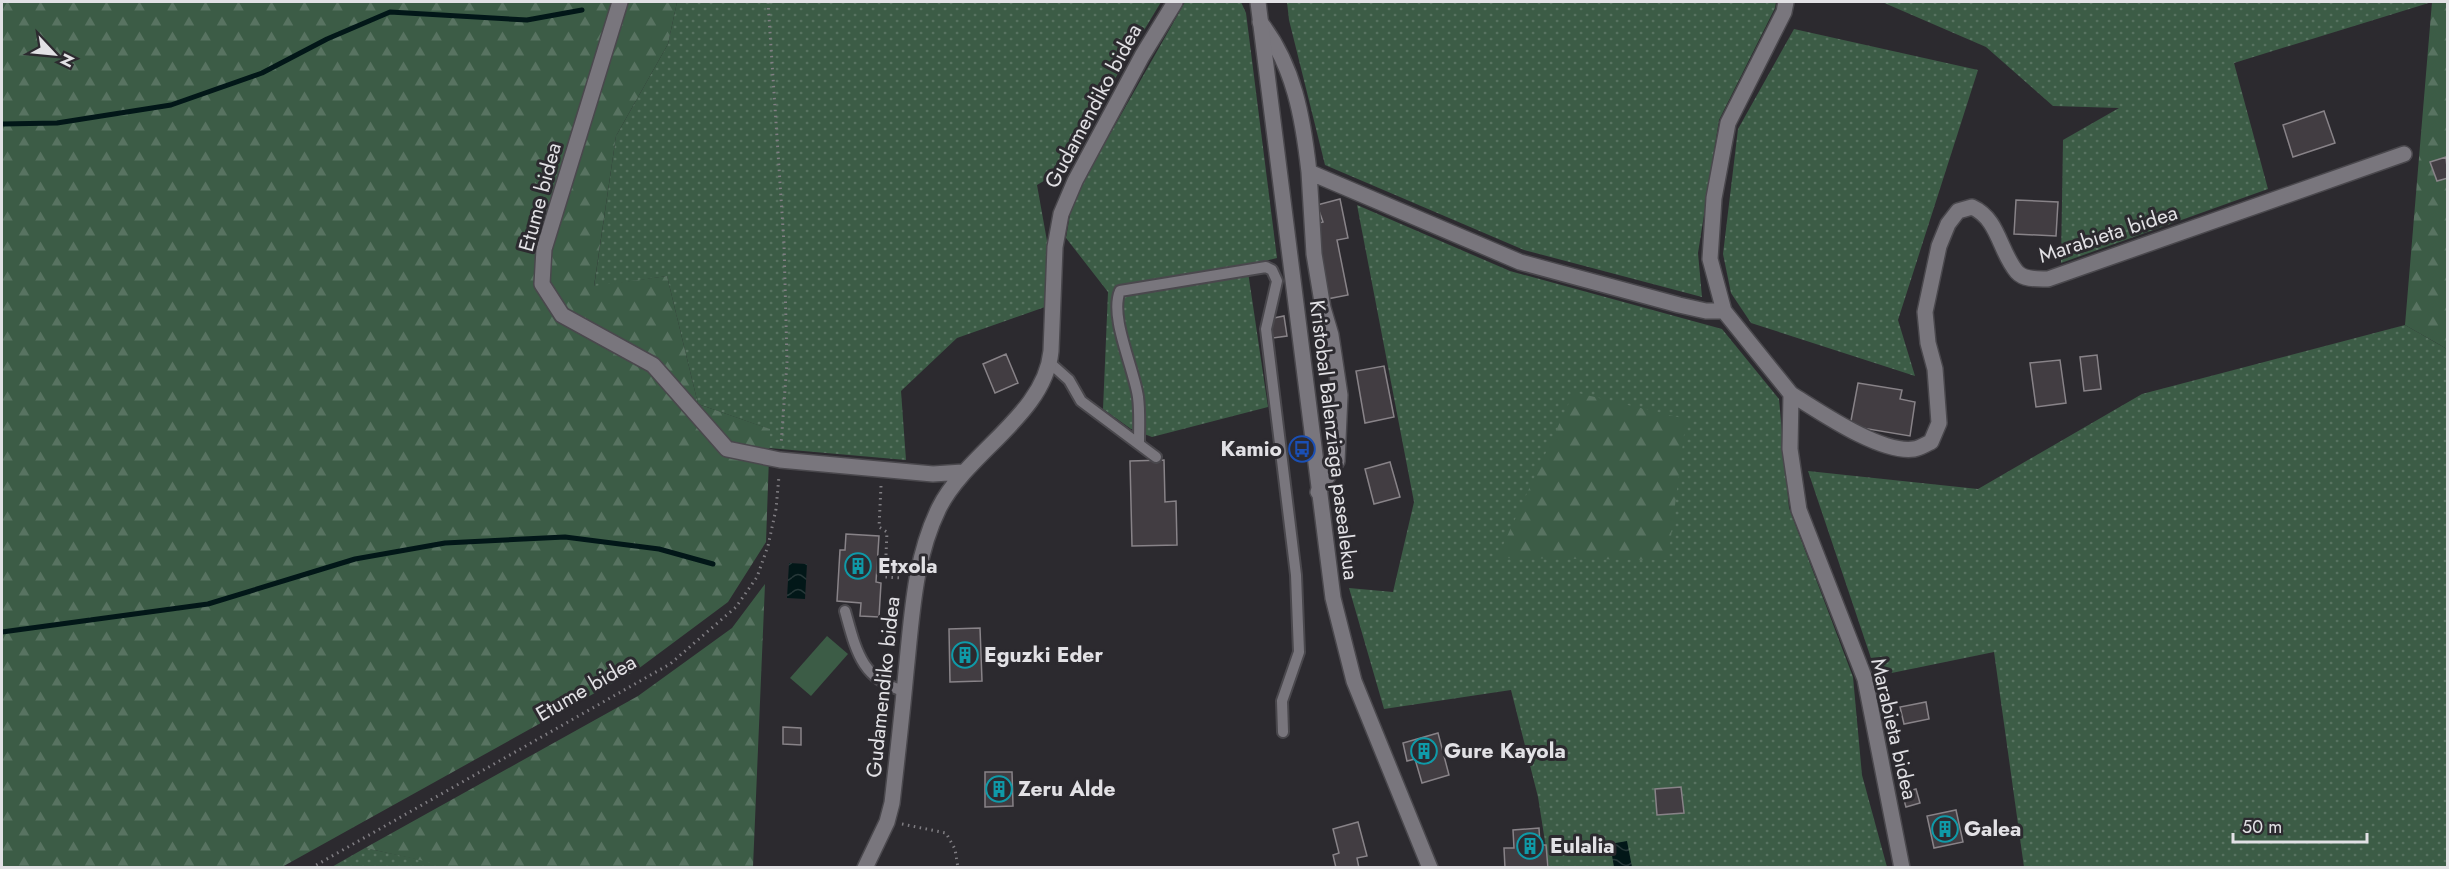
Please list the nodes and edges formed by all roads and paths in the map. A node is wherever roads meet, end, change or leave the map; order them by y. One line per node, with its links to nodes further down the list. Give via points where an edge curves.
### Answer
1 (620, 2): 14 (street, Etume bidea, via 544,249 542,284 562,315 653,365 727,449)
2 (768, 2): 14 (path, via 784,243 787,362)
3 (1175, 2): 10 (street, Gudamendiko bidea, via 1080,171 1061,214 1055,247)
4 (1258, 2): 6 (street, Kristobal Balenziaga pasealekua)
5 (1786, 2): 9 (street, Marabieta bidea, via 1785,12 1728,123 1714,198 1710,259)
6 (1260, 22): 8 (street, via 1280,49 1290,74 1305,132); 17 (street, Kristobal Balenziaga pasealekua)
7 (2404, 154): 11 (street, Marabieta bidea, via 2048,279 2031,279 2018,273 1983,212 1972,207 1958,211 1939,246 1925,312 1939,423 1931,442 1915,449 1896,449 1848,428)
8 (1309, 172): 9 (street, via 1520,262 1679,305); 17 (street, via 1314,254 1340,395 1337,461)
9 (1724, 311): 11 (street, Marabieta bidea)
10 (1050, 363): 12 (lane, via 1069,380 1081,401); 16 (street, Gudamendiko bidea, via 1033,400)
11 (1791, 394): 27 (street, Marabieta bidea, via 1790,448 1799,510 1865,679)
12 (1139, 444): 13 (lane); 21 (lane, via 1138,398 1119,318 1120,291 1266,267 1272,270 1277,281 1266,329 1296,575 1299,652 1282,701)
13 (1156, 457)
14 (780, 460): 15 (street, Etume bidea); 23 (path, Etume bidea, via 768,546 757,577 728,615 670,664)
15 (883, 469): 16 (street, Etume bidea, via 933,474); 18 (path, via 879,527 887,532 885,577)
16 (963, 472): 18 (street, Gudamendiko bidea, via 940,507)
17 (1318, 492): 26 (street, Kristobal Balenziaga pasealekua, via 1333,598 1353,681)
18 (915, 580): 20 (street, Gudamendiko bidea)
19 (845, 611): 20 (lane, via 857,654 873,675 887,686)
20 (904, 691): 22 (street, Gudamendiko bidea)
21 (1283, 732)
22 (887, 822): 24 (street, Gudamendiko bidea); 25 (path, via 946,833 955,849)
23 (311, 867)
24 (865, 867)
25 (958, 867)
26 (1430, 867)
27 (1902, 867)

